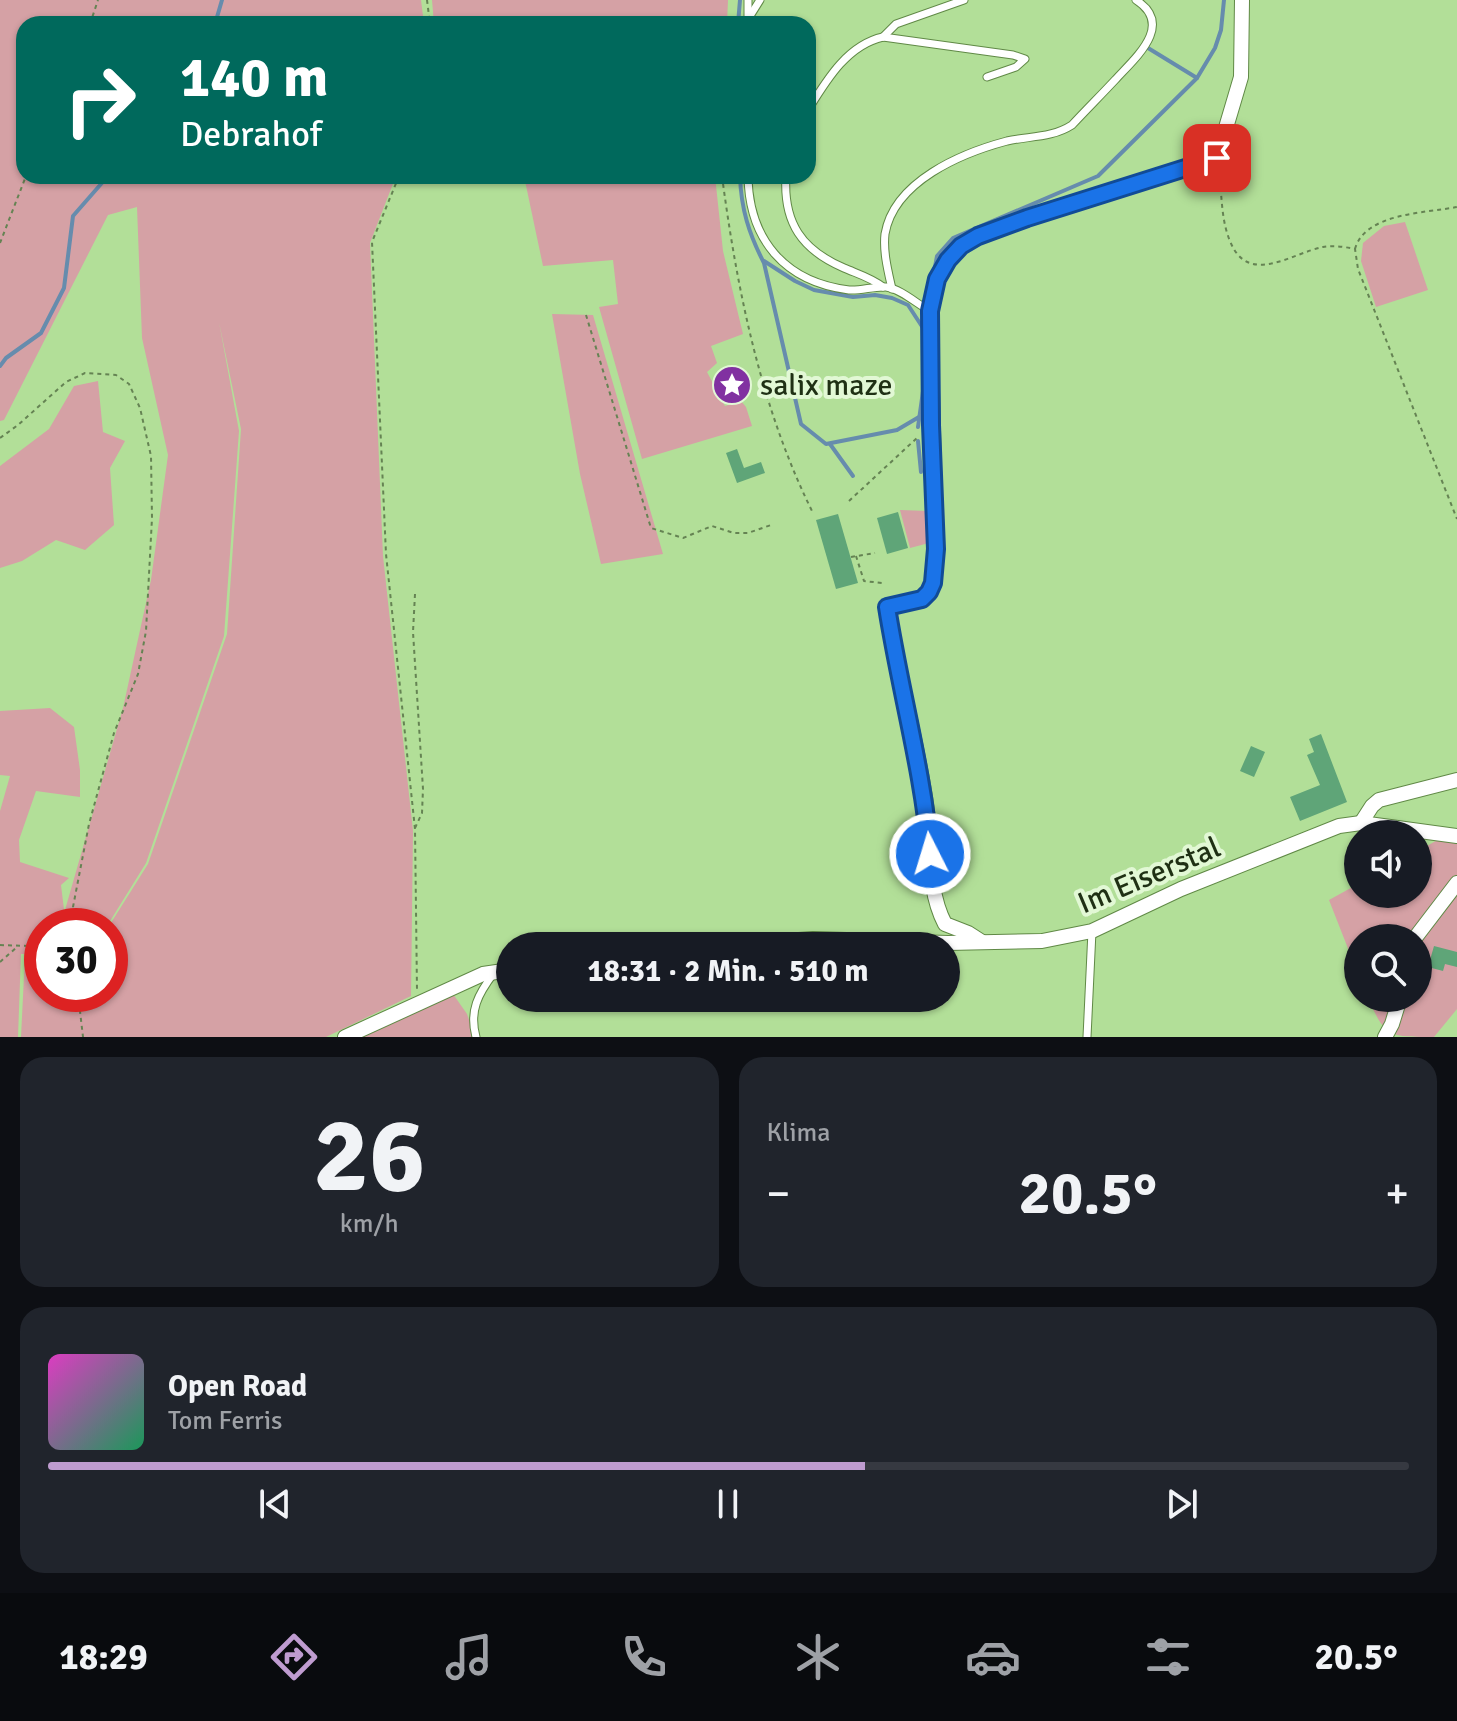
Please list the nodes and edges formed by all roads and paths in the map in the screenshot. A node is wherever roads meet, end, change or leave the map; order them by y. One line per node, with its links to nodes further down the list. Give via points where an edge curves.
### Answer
1 (964, 0): 4 (lane, via 896,24)
2 (1136, 0): 16 (lane, via 1151,15 1145,48 1072,125 1061,132 1007,141 945,165 900,201 885,233)
3 (1242, 0): 7 (street, via 1241,77)
4 (883, 37): 5 (lane, via 1025,59); 6 (lane, via 855,49)
5 (987, 77)
6 (816, 98)
7 (1217, 158): 15 (path, via 1229,240 1246,263 1274,263 1325,246); 17 (street, via 978,236 948,260 937,279)
8 (23, 184): 14 (path)
9 (396, 184): 33 (path, via 372,242 386,554)
10 (723, 184): 22 (path, via 732,251 765,386)
11 (749, 184): 16 (lane, via 752,213 779,260 811,281 850,290)
12 (786, 184): 16 (lane, via 793,227 809,248)
13 (1457, 207): 15 (path, via 1379,222 1364,232)
14 (0, 243)
15 (1355, 249): 23 (path, via 1358,269)
16 (888, 288): 17 (lane)
17 (930, 311): 19 (street)
18 (586, 315): 24 (path, via 651,528 683,538 712,526 748,533)
19 (931, 425): 21 (path); 40 (street, via 933,583 922,599 887,607 926,803 935,905 945,924)
20 (0, 438): 37 (path, via 66,382 85,373 116,375 129,384 140,408 151,456 146,631 138,674 114,733 89,824)
21 (849, 501)
22 (812, 511)
23 (1457, 519)
24 (771, 525)
25 (875, 553): 26 (path)
26 (856, 556): 27 (path); 28 (path, via 864,581)
27 (851, 557)
28 (882, 583)
29 (415, 594): 33 (path, via 423,789)
30 (1457, 780): 31 (street, via 1379,800)
31 (1363, 820)
32 (1344, 825): 39 (street, Im Eiserstal)
33 (415, 829): 48 (path)
34 (1432, 833): 35 (street, Im Eiserstal)
35 (1457, 836)
36 (1457, 883): 38 (street)
37 (73, 908)
38 (1426, 924)
39 (1092, 931): 40 (street, Im Eiserstal, via 1042,941); 54 (lane)
40 (982, 942): 41 (street, Im Eiserstal)
41 (960, 943)
42 (0, 945): 43 (path)
43 (18, 946): 44 (path); 45 (path)
44 (24, 946)
45 (0, 962)
46 (496, 972): 48 (street)
47 (496, 978): 53 (lane, via 475,1002)
48 (416, 1004): 52 (street)
49 (81, 1012): 51 (path)
50 (1396, 1012): 55 (street)
51 (83, 1037)
52 (345, 1037)
53 (476, 1037)
54 (1087, 1037)
55 (1385, 1037)

